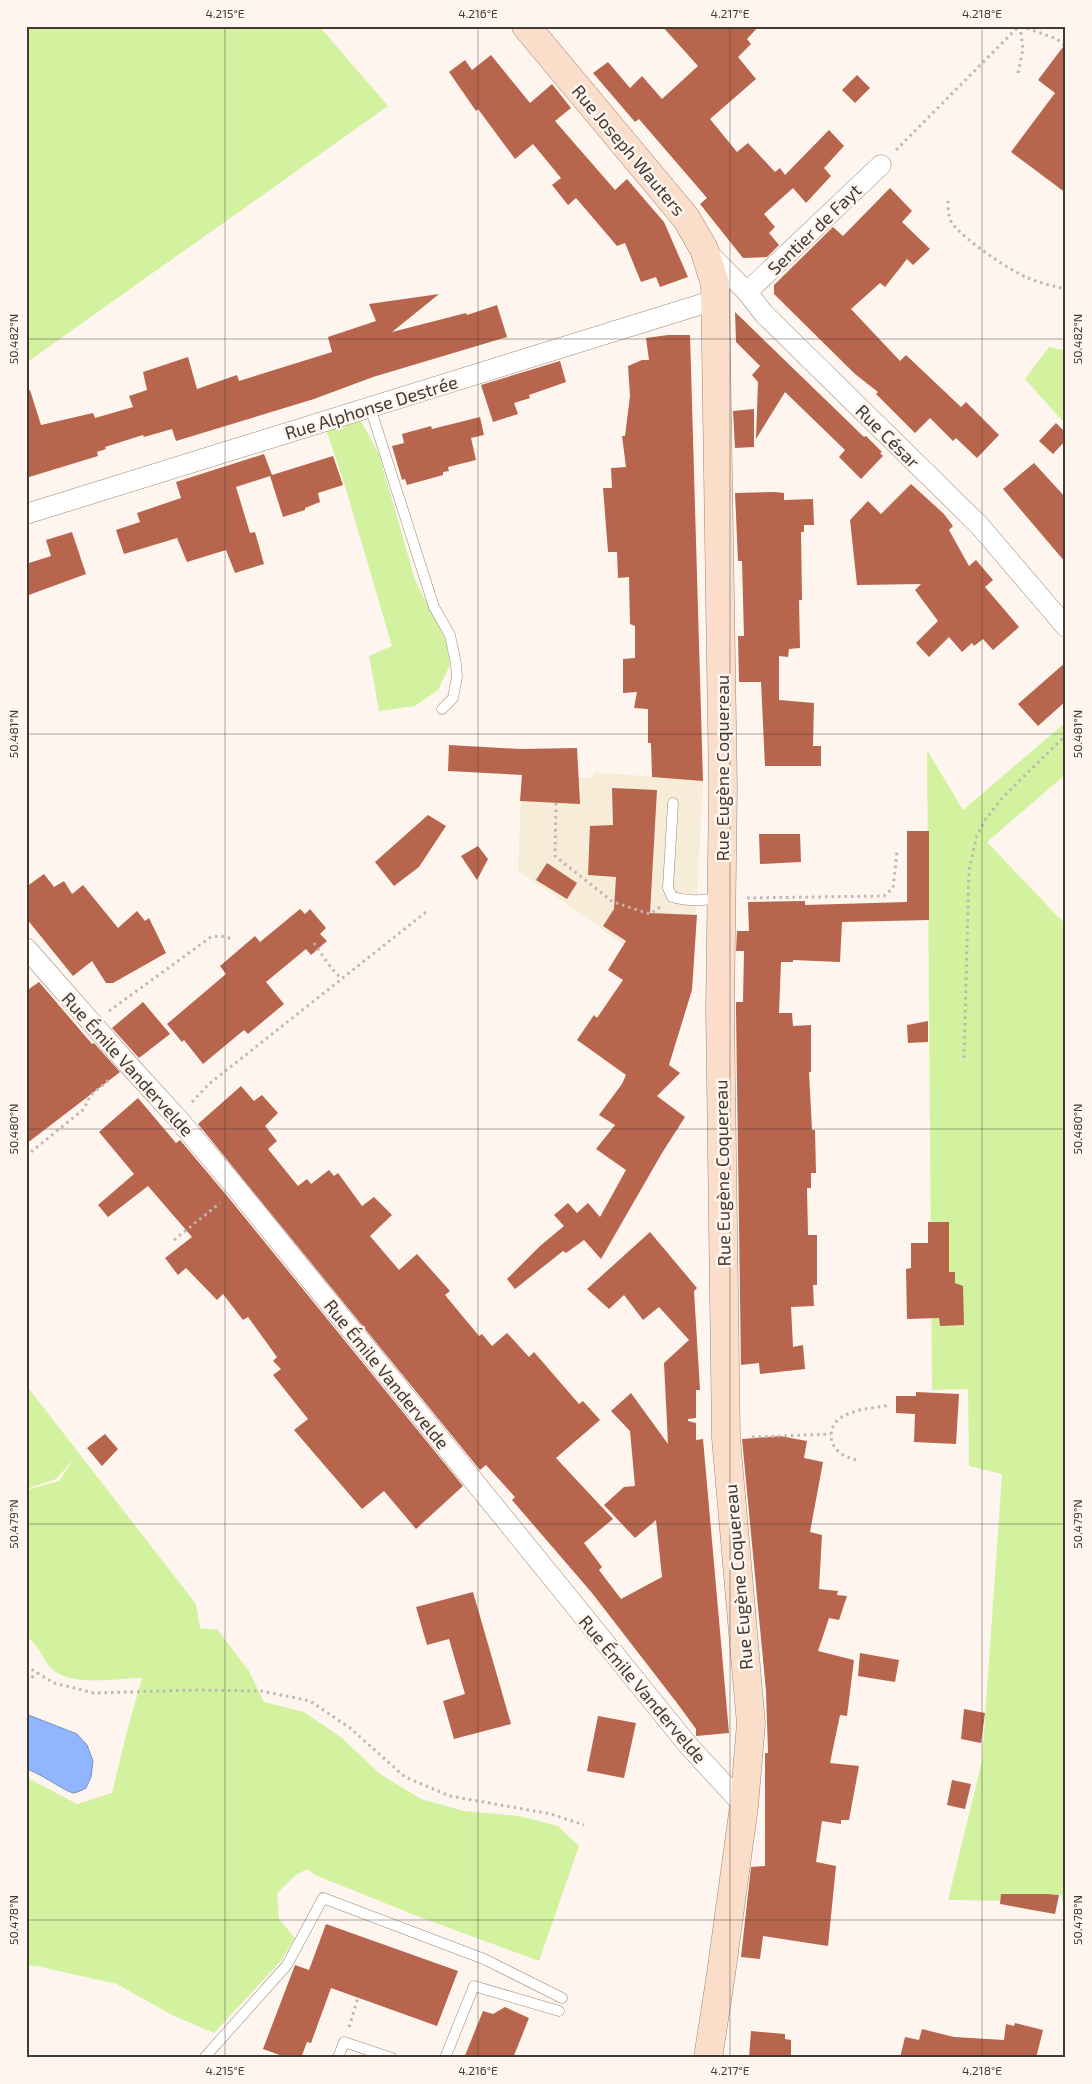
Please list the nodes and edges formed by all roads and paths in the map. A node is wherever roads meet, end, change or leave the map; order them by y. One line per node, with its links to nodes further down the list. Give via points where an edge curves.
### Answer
1 (526, 26): 7 (street, Rue Joseph Wauters, via 686,218)
2 (1020, 26): 3 (path, via 1057,39); 4 (path, via 1023,49); 5 (path)
3 (1066, 46)
4 (1018, 73)
5 (881, 165): 10 (street, Sentier de Fayt)
6 (948, 201): 8 (path, via 951,222 967,237 1026,278)
7 (704, 249): 9 (street, Rue Joseph Wauters); 10 (street, Rue César)
8 (1066, 289)
9 (715, 292): 11 (street, Rue Alphonse Destrée); 20 (street, Rue Eugène Coquereau)
10 (747, 292): 13 (street, Rue César, via 764,314 979,525)
11 (370, 407): 12 (street, Rue Alphonse Destrée); 14 (lane, via 434,607 450,635 455,653 456,686 453,698)
12 (26, 514)
13 (1066, 627)
14 (442, 709)
15 (1066, 735): 27 (path, via 1002,798 985,820 975,842 969,870)
16 (556, 803): 19 (path, via 555,856 613,902 650,914)
17 (673, 803): 19 (lane, via 668,888)
18 (897, 852): 20 (path, via 893,888 884,896)
19 (672, 897): 20 (lane, via 697,901)
20 (722, 898): 35 (street, Rue Eugène Coquereau, via 720,1010)
21 (426, 912): 25 (path)
22 (234, 940): 26 (path, via 211,937)
23 (314, 943): 25 (path, via 336,975)
24 (26, 948): 26 (street, Rue Émile Vandervelde)
25 (342, 978): 29 (path, via 208,1084)
26 (92, 1023): 28 (street, Rue Émile Vandervelde)
27 (964, 1058)
28 (128, 1064): 29 (street, Rue Émile Vandervelde); 30 (path, via 90,1096 84,1109)
29 (179, 1120): 31 (street, Rue Émile Vandervelde)
30 (26, 1156)
31 (237, 1189): 32 (path); 40 (street, Rue Émile Vandervelde, via 688,1745)
32 (174, 1240)
33 (890, 1406): 34 (path, via 845,1414 834,1424)
34 (831, 1434): 35 (path); 36 (path, via 838,1451)
35 (726, 1438): 40 (street, Rue Eugène Coquereau, via 751,1724)
36 (856, 1460)
37 (26, 1666): 38 (path)
38 (38, 1673): 39 (path); 41 (path, via 54,1683 94,1693 262,1691 310,1701 350,1728 404,1777 450,1796 551,1814)
39 (26, 1682)
40 (744, 1806): 50 (street, Rue Eugène Coquereau)
41 (584, 1825)
42 (358, 1998): 45 (path)
43 (562, 1998): 46 (lane, via 484,1959 322,1898 288,1965)
44 (559, 2012): 49 (lane, via 474,1986)
45 (344, 2042): 47 (lane); 48 (lane)
46 (205, 2056)
47 (338, 2058)
48 (392, 2058)
49 (445, 2058)
50 (708, 2058)

